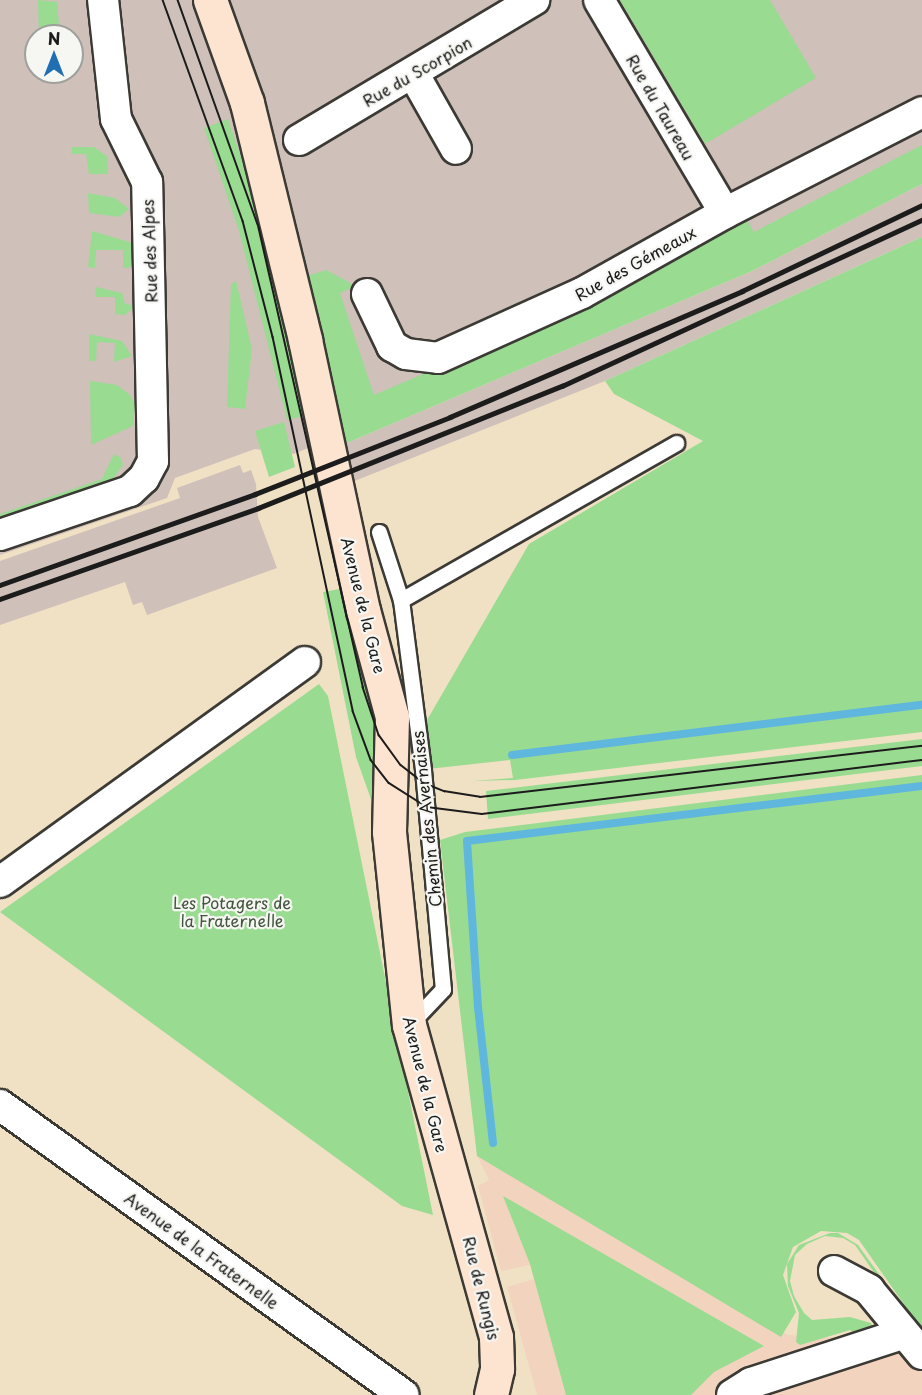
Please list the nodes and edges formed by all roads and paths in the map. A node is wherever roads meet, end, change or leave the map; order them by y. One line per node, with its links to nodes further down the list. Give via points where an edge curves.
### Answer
1 (103, 0): 13 (street, Rue des Alpes, via 116,119 147,182 153,461 144,478 130,491)
2 (210, 0): 17 (main road, Avenue de la Gare, via 248,103 305,340 363,610 392,717 389,832)
3 (534, 0): 5 (street, Rue du Scorpion)
4 (599, 0): 9 (street, Rue du Taureau)
5 (413, 73): 7 (street, Rue du Scorpion); 8 (street)
6 (922, 112): 9 (street, Rue des Gémeaux)
7 (300, 140)
8 (456, 149)
9 (725, 213): 10 (street, Rue des Gémeaux, via 582,293 438,358 406,354 392,346)
10 (368, 294)
11 (676, 442): 14 (lane)
12 (380, 532): 14 (lane, Chemin des Avernaises)
13 (0, 536)
14 (401, 600): 17 (lane, Chemin des Avernaises, via 423,770 442,988)
15 (305, 662): 16 (street)
16 (0, 882)
17 (409, 1025): 19 (main road, Avenue de la Gare)
18 (0, 1105): 22 (street, Avenue de la Fraternelle)
19 (463, 1218): 23 (main road, Rue de Rungis, via 496,1336 497,1369)
20 (834, 1271): 21 (street, via 869,1290)
21 (912, 1344): 24 (street, via 751,1383)
22 (404, 1395)
23 (491, 1395)
24 (732, 1395)

